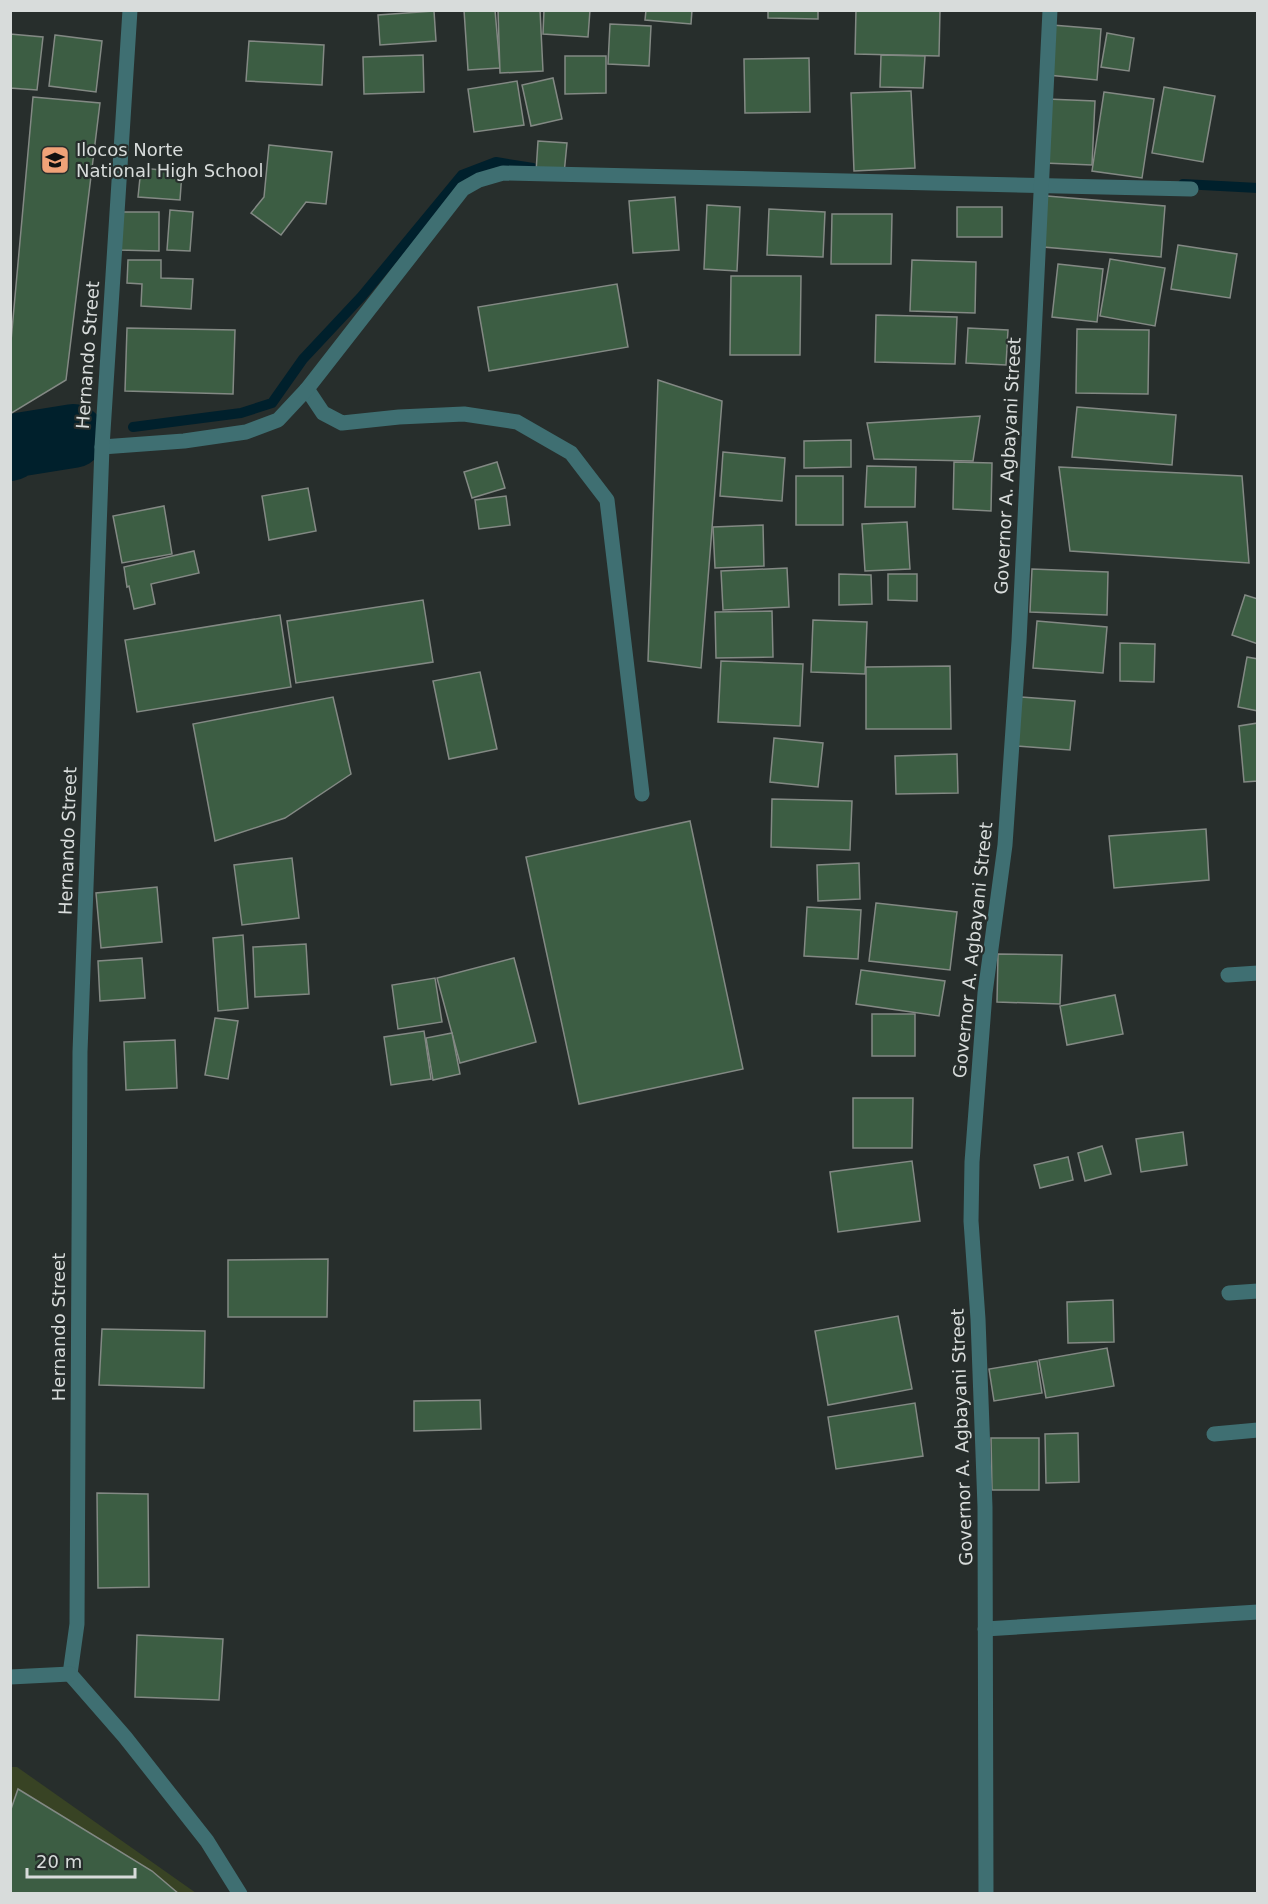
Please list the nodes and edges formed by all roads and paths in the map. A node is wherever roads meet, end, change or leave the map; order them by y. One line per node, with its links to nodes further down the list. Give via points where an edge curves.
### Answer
1 (130, 10): 6 (street, Hernando Street)
2 (1050, 10): 3 (street, Governor A. Agbayani Street)
3 (1041, 185): 4 (street); 5 (street, via 503,173 463,189); 15 (street, Governor A. Agbayani Street, via 1005,845 984,993 972,1162 971,1221 984,1451)
4 (1191, 189)
5 (307, 389): 6 (street, via 278,420 246,432); 7 (street, via 323,413 342,423 464,414 517,422 571,453 607,500)
6 (102, 447): 16 (street, Hernando Street, via 80,1052 77,1624)
7 (642, 794)
8 (1257, 973): 9 (street)
9 (1228, 975)
10 (1257, 1291): 11 (street)
11 (1229, 1293)
12 (1257, 1430): 13 (street)
13 (1214, 1434)
14 (1257, 1612): 15 (street)
15 (985, 1629): 19 (street, Governor A. Agbayani Street)
16 (70, 1674): 17 (street); 18 (street, via 207,1841)
17 (10, 1677)
18 (240, 1893)
19 (986, 1893)

